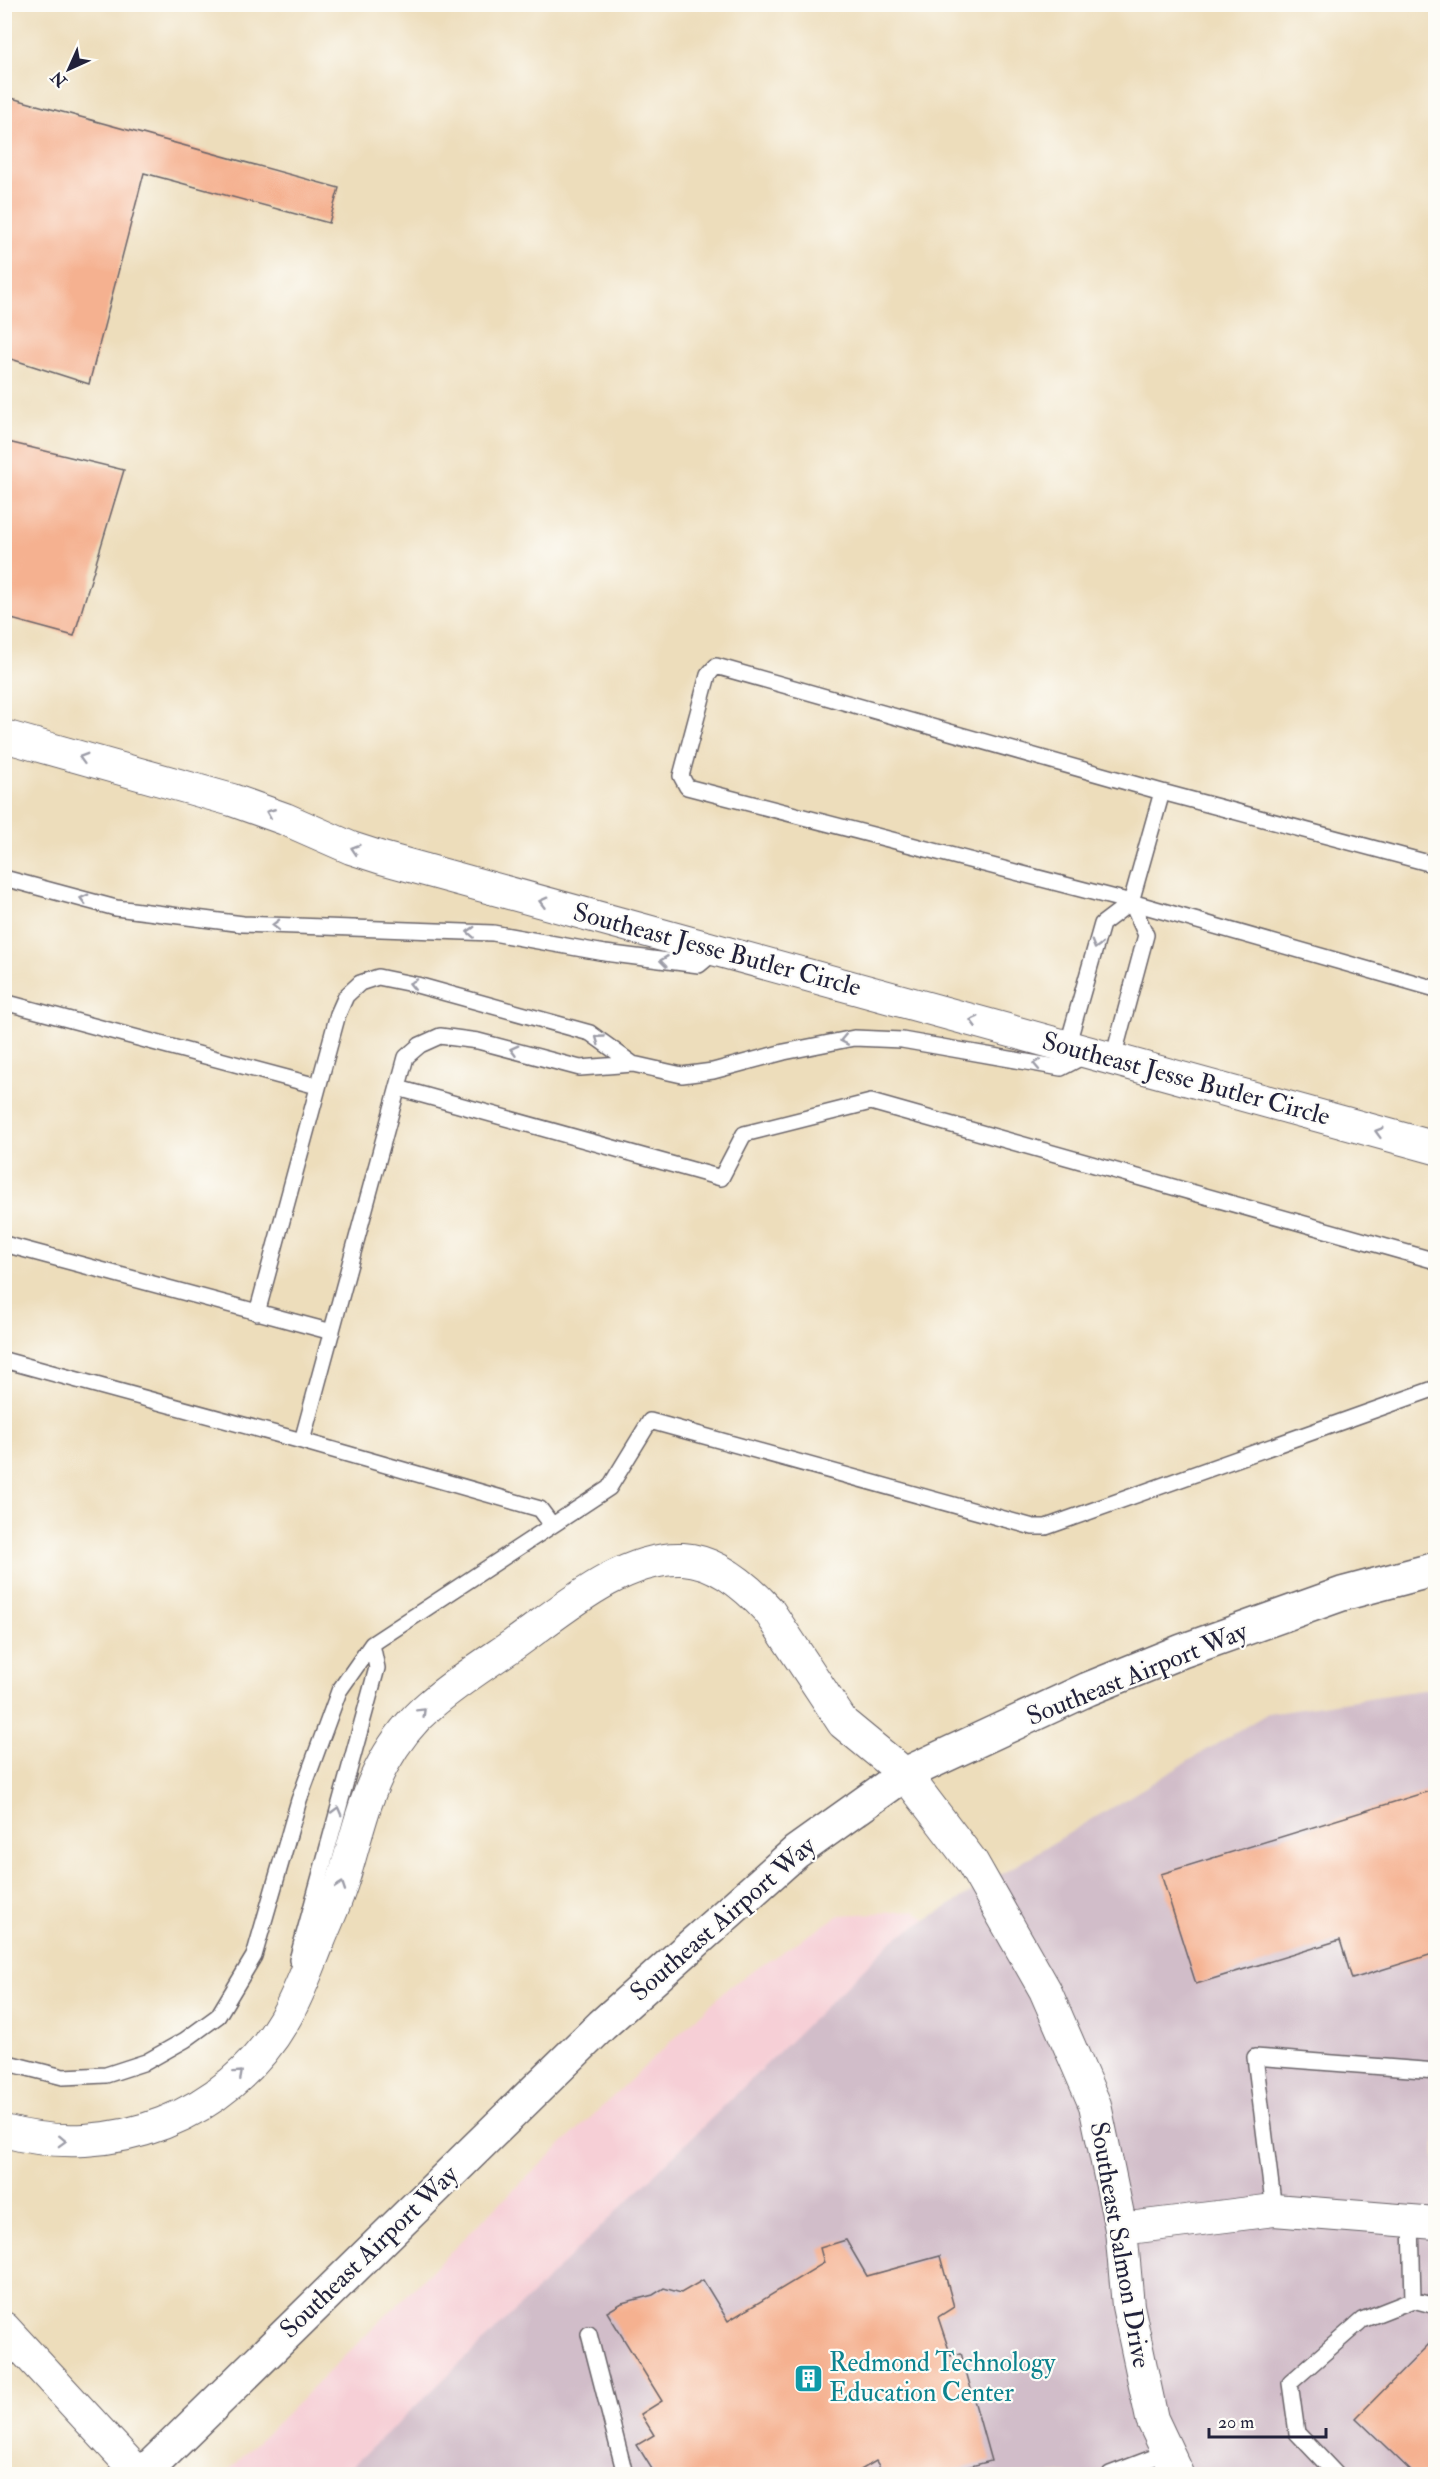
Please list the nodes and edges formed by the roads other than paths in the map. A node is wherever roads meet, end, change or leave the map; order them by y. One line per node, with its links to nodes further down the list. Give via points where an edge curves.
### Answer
1 (4, 736): 6 (street, Southeast Jesse Butler Circle, one-way to 1, via 382,858 232,800)
2 (1162, 792): 3 (lane); 5 (lane); 5 (lane, via 717,666 708,675 681,776 687,787)
3 (1436, 865)
4 (4, 878): 6 (lane, one-way to 4, via 699,965 493,933 243,924 116,908)
5 (1131, 902): 7 (lane); 9 (lane, one-way to 9, via 1102,924); 9 (lane, via 1146,935)
6 (717, 950): 9 (street, Southeast Jesse Butler Circle, one-way to 6)
7 (1436, 989)
8 (4, 1002): 11 (lane)
9 (1090, 1053): 10 (lane, one-way to 10, via 1061,1068 902,1040 854,1038 682,1075); 13 (street, Southeast Jesse Butler Circle, one-way to 9)
10 (633, 1064): 11 (lane, one-way to 11, via 590,1033 378,977 360,983 346,996); 12 (lane, one-way to 12, via 580,1068 478,1041 440,1036 406,1057)
11 (317, 1086): 16 (lane)
12 (398, 1088): 15 (lane, via 722,1178 744,1134 871,1102); 17 (lane)
13 (1436, 1148)
14 (4, 1244): 16 (lane)
15 (1436, 1261)
16 (257, 1313): 17 (lane)
17 (332, 1332): 20 (lane)
18 (4, 1360): 20 (lane)
19 (1436, 1388): 21 (lane, via 1046,1527 1034,1527 650,1420 609,1488)
20 (302, 1441): 21 (lane, via 540,1509)
21 (552, 1525): 23 (lane)
22 (1436, 1569): 24 (main road, Southeast Airport Way, via 1342,1594 1182,1652 1088,1689)
23 (372, 1644): 25 (lane, one-way to 23, via 294,1972 377,1668); 26 (lane, via 339,1691 299,1800 254,1956 218,2016 146,2062 106,2075 63,2077)
24 (905, 1774): 25 (street, one-way to 24, via 341,1887 372,1785 406,1730 448,1690 592,1590 647,1563 685,1559 705,1564 741,1584 769,1611 843,1723); 31 (street, Southeast Salmon Drive, via 972,1862 1045,1990 1095,2105); 38 (main road, Southeast Airport Way, via 796,1852 602,2025)
25 (300, 1989): 28 (street, one-way to 25, via 57,2141 92,2141 126,2136 190,2111 242,2072 265,2048)
26 (4, 2062)
27 (1436, 2071): 29 (lane, via 1256,2057)
28 (4, 2131)
29 (1274, 2210): 30 (street); 31 (street)
30 (1423, 2222): 32 (lane)
31 (1121, 2229): 36 (street, Southeast Salmon Drive, via 1128,2306 1152,2419)
32 (1413, 2300): 33 (lane); 41 (lane, via 1362,2320 1290,2384 1297,2433)
33 (1436, 2306)
34 (589, 2334): 39 (lane)
35 (11, 2346): 37 (street)
36 (1173, 2463): 40 (lane)
37 (139, 2475)
38 (143, 2475)
39 (625, 2475)
40 (1110, 2475)
41 (1336, 2475)

